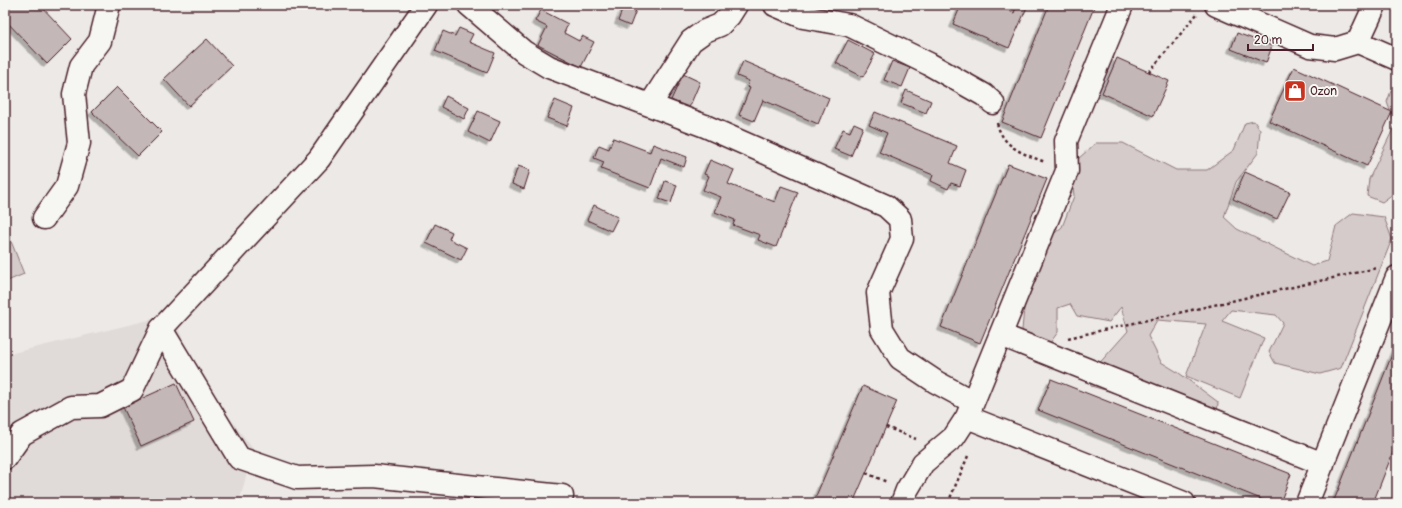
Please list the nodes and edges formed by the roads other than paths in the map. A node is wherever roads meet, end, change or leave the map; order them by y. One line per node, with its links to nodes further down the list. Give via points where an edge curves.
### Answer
1 (109, 5): 13 (street, via 100,41 81,66 74,94 79,143 67,186)
2 (426, 5): 15 (street, via 318,159)
3 (469, 5): 12 (street, via 524,52 549,67)
4 (736, 5): 12 (street, via 720,25 691,41)
5 (775, 5): 11 (street, via 803,17 849,26 929,64 984,95)
6 (1122, 5): 16 (street, via 1066,141 1068,172)
7 (1375, 5): 9 (street)
8 (1208, 8): 9 (street, via 1310,46 1335,49)
9 (1358, 42): 10 (street)
10 (1397, 59)
11 (993, 103)
12 (650, 105): 17 (street, via 705,126 886,206 900,219 902,239 878,293 882,329 900,358 936,382)
13 (44, 218)
14 (1389, 272): 19 (street)
15 (162, 329): 18 (street, via 132,390 100,406 71,407 22,434); 20 (street, via 239,458 297,478 374,476)
16 (1001, 335): 17 (street); 19 (street)
17 (974, 414): 21 (street, via 954,438 923,463); 22 (street)
18 (5, 458)
19 (1323, 464): 23 (street)
20 (562, 496)
21 (902, 503)
22 (1184, 503)
23 (1307, 503)

